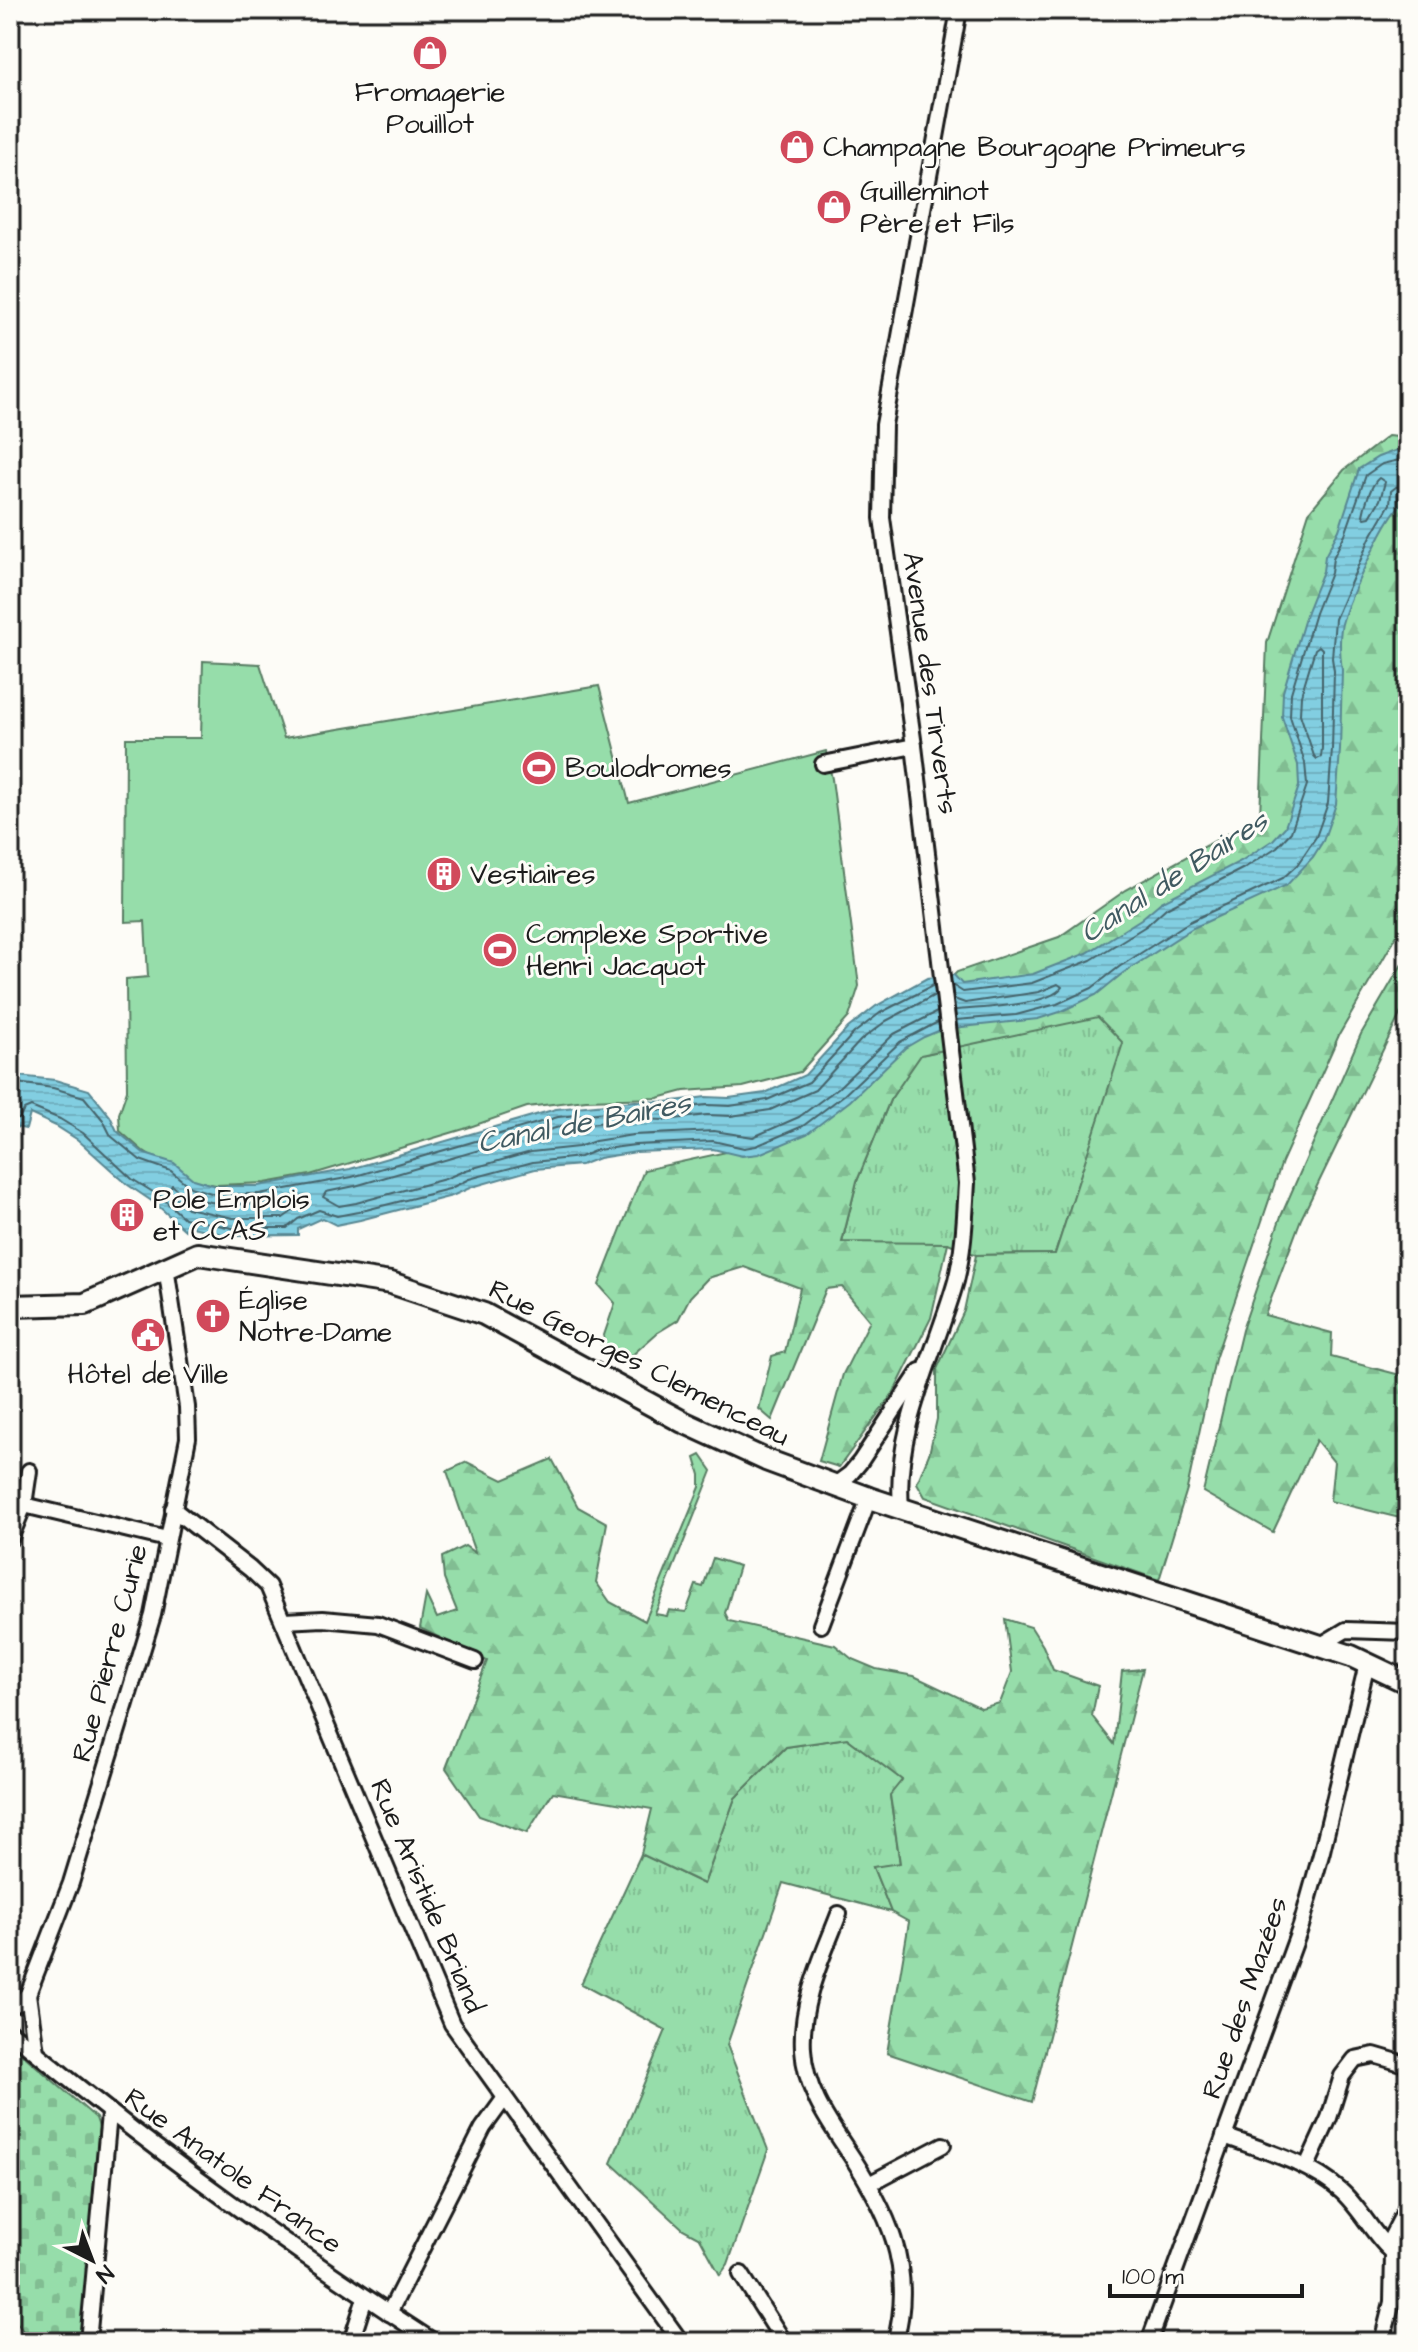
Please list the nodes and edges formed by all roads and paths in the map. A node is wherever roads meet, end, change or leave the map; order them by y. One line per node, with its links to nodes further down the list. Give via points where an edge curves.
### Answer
1 (959, 10): 2 (street, Avenue des Tirverts, via 884,425 882,518)
2 (914, 746): 3 (street); 6 (street, Avenue des Tirverts, via 967,1183 957,1277)
3 (823, 764)
4 (166, 1267): 5 (main road, via 85,1304); 8 (main road, Rue Georges Clemenceau, via 190,1256 232,1258 379,1280 484,1314 683,1422); 12 (street, Rue Pierre Curie, via 188,1438)
5 (18, 1307)
6 (927, 1361): 8 (street, Avenue des Tirverts, via 860,1462); 11 (street, Avenue des Tirverts, via 901,1461)
7 (29, 1471): 10 (street)
8 (835, 1485): 9 (main road, Rue Georges Clemenceau)
9 (869, 1498): 11 (main road, Rue Georges Clemenceau); 16 (street)
10 (24, 1505): 13 (street); 14 (street)
11 (901, 1507): 18 (main road, Rue Georges Clemenceau)
12 (173, 1509): 14 (street, Rue Pierre Curie); 15 (street, Rue Aristide Briand, via 261,1577)
13 (10, 1539)
14 (167, 1539): 23 (street, Rue Pierre Curie, via 153,1615 102,1786)
15 (284, 1621): 19 (street, via 378,1624); 28 (street, Rue Aristide Briand, via 441,2003)
16 (821, 1625)
17 (1408, 1632): 18 (street, via 1346,1630)
18 (1324, 1647): 20 (main road, Rue Georges Clemenceau)
19 (475, 1661)
20 (1367, 1664): 21 (main road, Rue Georges Clemenceau); 30 (street, Rue des Mazées, via 1301,1926)
21 (1408, 1683)
22 (839, 1914): 33 (street, via 808,2004 803,2048 813,2094)
23 (28, 1994): 24 (street); 26 (street, Rue Pierre Curie)
24 (10, 2006)
25 (10, 2031): 26 (street, Rue Anatole France)
26 (36, 2052): 29 (street, Rue Anatole France)
27 (1408, 2065): 32 (street, via 1374,2055 1355,2059 1342,2076)
28 (504, 2099): 39 (street, via 483,2128); 43 (street, Rue Aristide Briand)
29 (109, 2114): 38 (street, Rue Anatole France); 40 (street)
30 (1224, 2136): 32 (street); 46 (street, Rue des Mazées)
31 (943, 2145): 33 (street)
32 (1307, 2166): 35 (street, via 1351,2200)
33 (869, 2184): 45 (street, via 888,2220 902,2279)
34 (1408, 2205): 35 (street)
35 (1390, 2250): 36 (street); 47 (street, via 1392,2302)
36 (1408, 2262)
37 (741, 2274): 44 (street)
38 (365, 2298): 39 (street, Rue Anatole France); 41 (street)
39 (389, 2313): 42 (street, Rue Anatole France)
40 (88, 2342)
41 (351, 2342)
42 (434, 2342)
43 (681, 2342)
44 (784, 2342)
45 (895, 2342)
46 (1149, 2342)
47 (1382, 2342)

